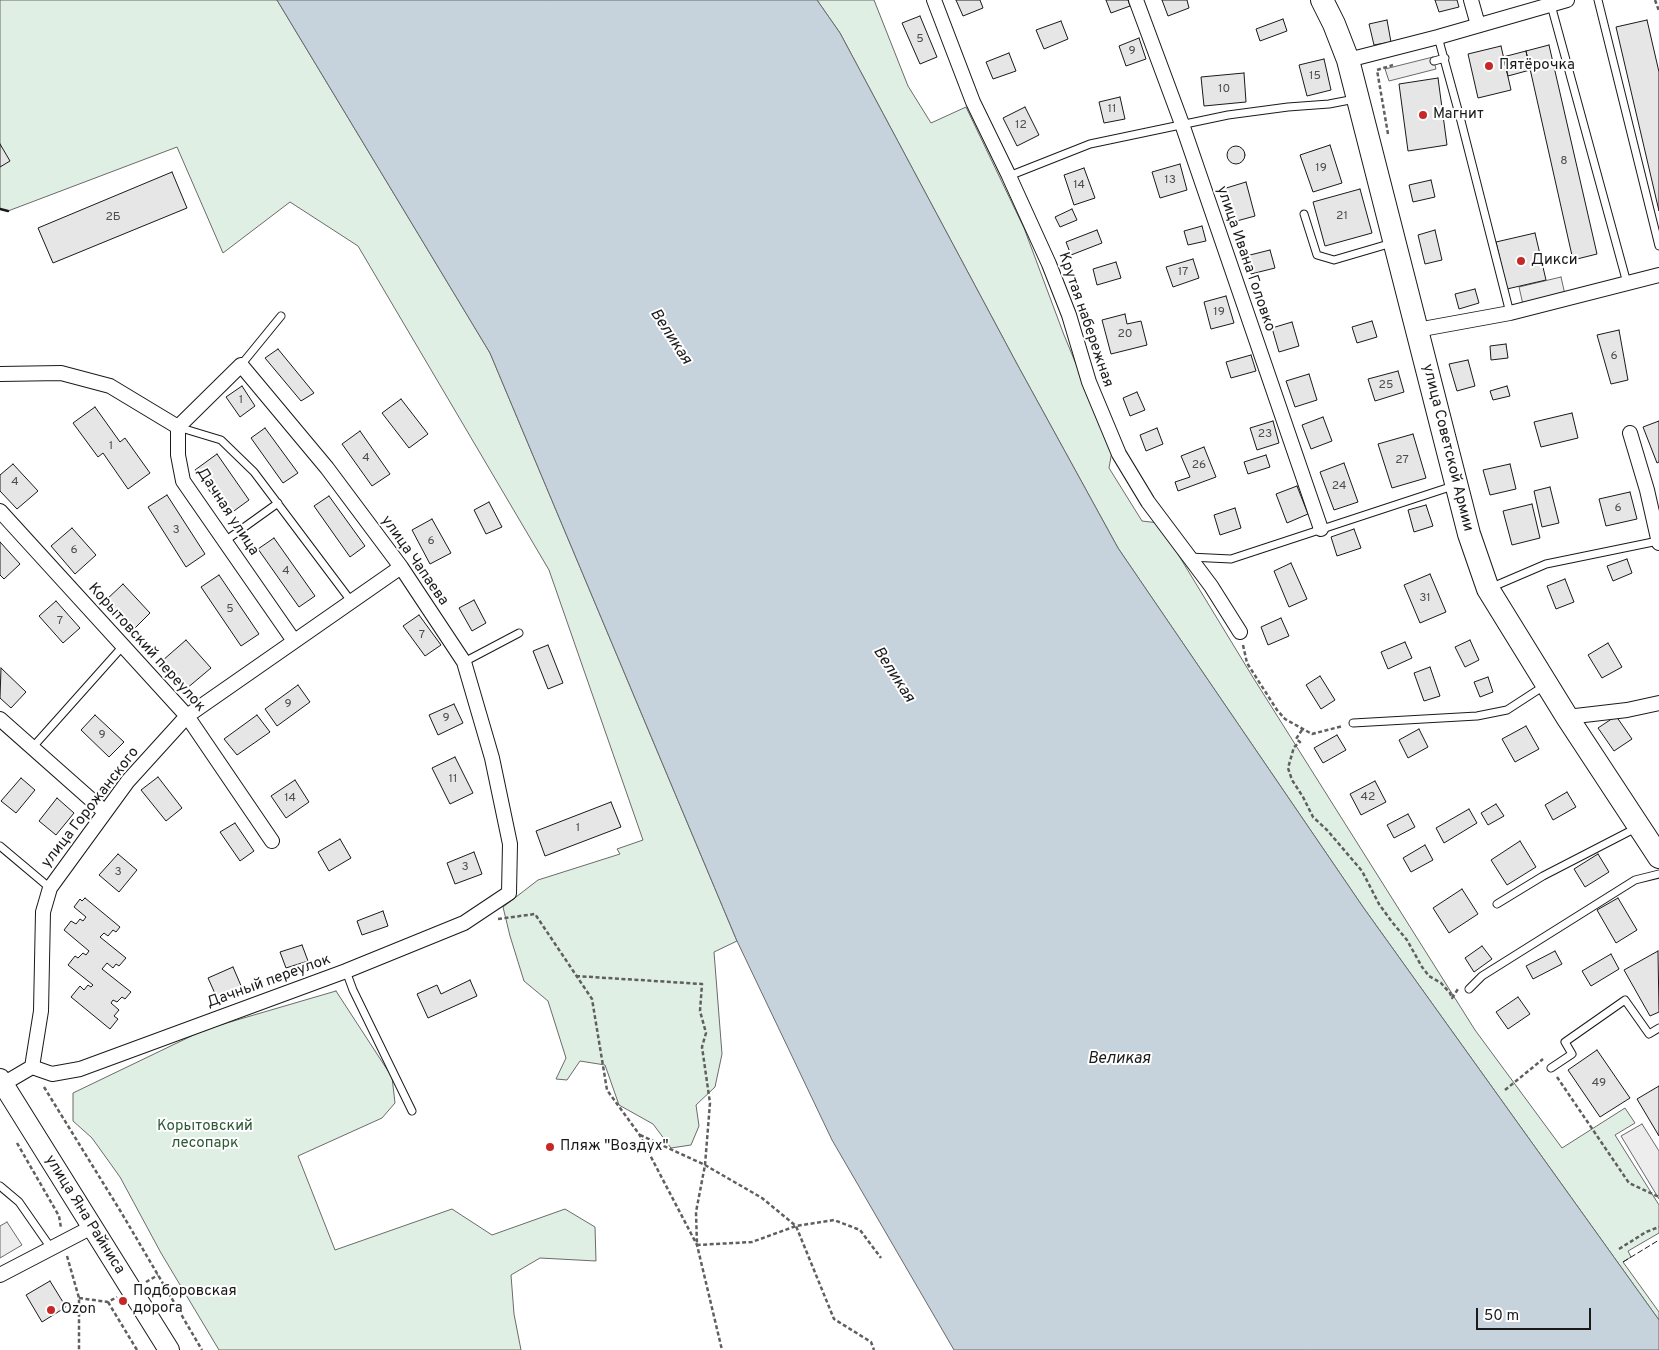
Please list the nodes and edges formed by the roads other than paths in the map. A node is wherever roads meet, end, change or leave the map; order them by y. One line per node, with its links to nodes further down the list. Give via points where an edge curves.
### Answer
1 (934, 0): 15 (street, Крутая набережная, via 973,102)
2 (1136, 0): 14 (street, улица Ивана Головко)
3 (1322, 0): 11 (main road, улица Советской Армии)
4 (1471, 0): 8 (street)
5 (1567, 0): 7 (street)
6 (1598, 0): 18 (lane)
7 (1551, 5): 8 (street); 20 (lane)
8 (1478, 26): 9 (street)
9 (1438, 37): 10 (lane); 11 (street)
10 (1445, 58): 12 (lane); 21 (lane)
11 (1348, 60): 13 (main road, улица Советской Армии)
12 (1434, 61)
13 (1358, 98): 14 (lane); 17 (main road, улица Советской Армии)
14 (1182, 124): 15 (lane, via 1090,144); 31 (street, улица Ивана Головко)
15 (1009, 176): 34 (street, Крутая набережная, via 1050,264 1088,382 1119,454 1148,502)
16 (1304, 214): 17 (lane, via 1317,255 1334,260)
17 (1395, 243): 23 (main road, улица Советской Армии)
18 (1659, 246)
19 (1659, 275): 20 (street)
20 (1627, 283): 21 (street)
21 (1510, 313): 23 (street)
22 (281, 316): 24 (lane)
23 (1417, 330): 28 (main road, улица Советской Армии)
24 (241, 365): 26 (street); 35 (street, улица Чапаева, via 327,468)
25 (0, 374): 26 (street, via 61,373 110,386)
26 (178, 427): 29 (lane, via 221,440 254,472); 32 (street, Дачная улица, via 178,455 183,481)
27 (1630, 433): 33 (street)
28 (1457, 484): 31 (lane); 36 (main road, улица Советской Армии, via 1469,534)
29 (278, 503): 32 (lane); 37 (lane)
30 (0, 511): 41 (street, Корытовский переулок)
31 (1321, 529): 34 (lane, via 1231,559)
32 (225, 541): 40 (street, Дачная улица)
33 (1658, 542): 36 (lane, via 1546,564)
34 (1188, 556): 38 (street, Крутая набережная)
35 (401, 567): 37 (street, улица Горожанского); 42 (street, улица Чапаева)
36 (1488, 589): 43 (main road, улица Советской Армии)
37 (351, 601): 40 (street, улица Горожанского)
38 (1240, 632)
39 (519, 633): 42 (lane)
40 (294, 641): 45 (street, улица Горожанского)
41 (123, 646): 45 (street, Корытовский переулок); 49 (lane)
42 (464, 662): 57 (street, улица Чапаева, via 492,758 510,844)
43 (1546, 684): 46 (main road, улица Советской Армии); 48 (lane, via 1507,710 1477,716)
44 (1659, 703): 46 (street)
45 (187, 716): 50 (street, улица Горожанского, via 128,781); 52 (street, Корытовский переулок)
46 (1567, 717): 51 (main road, улица Советской Армии)
47 (0, 719): 49 (street)
48 (1352, 724)
49 (32, 748): 50 (street)
50 (105, 812): 56 (street, улица Горожанского)
51 (1639, 827): 54 (main road, улица Советской Армии); 58 (lane, via 1543,876)
52 (272, 841)
53 (0, 846): 56 (lane)
54 (1659, 858)
55 (1659, 874): 60 (lane, via 1635,880 1482,976)
56 (50, 888): 62 (street, улица Горожанского, via 43,912 41,1011)
57 (510, 893): 59 (street, Дачный переулок, via 464,923)
58 (1497, 904)
59 (346, 970): 62 (street, Дачный переулок, via 80,1069 52,1074); 65 (lane)
60 (1469, 989)
61 (1659, 1028): 63 (lane, via 1649,1034 1625,1000 1565,1042 1572,1054)
62 (32, 1067): 64 (street)
63 (1551, 1068)
64 (1, 1082): 67 (street, улица Яна Райниса)
65 (412, 1111)
66 (0, 1186): 68 (lane, via 19,1202)
67 (92, 1227): 68 (street); 70 (street, улица Яна Райниса)
68 (57, 1245): 69 (street)
69 (0, 1275)
70 (169, 1350)

